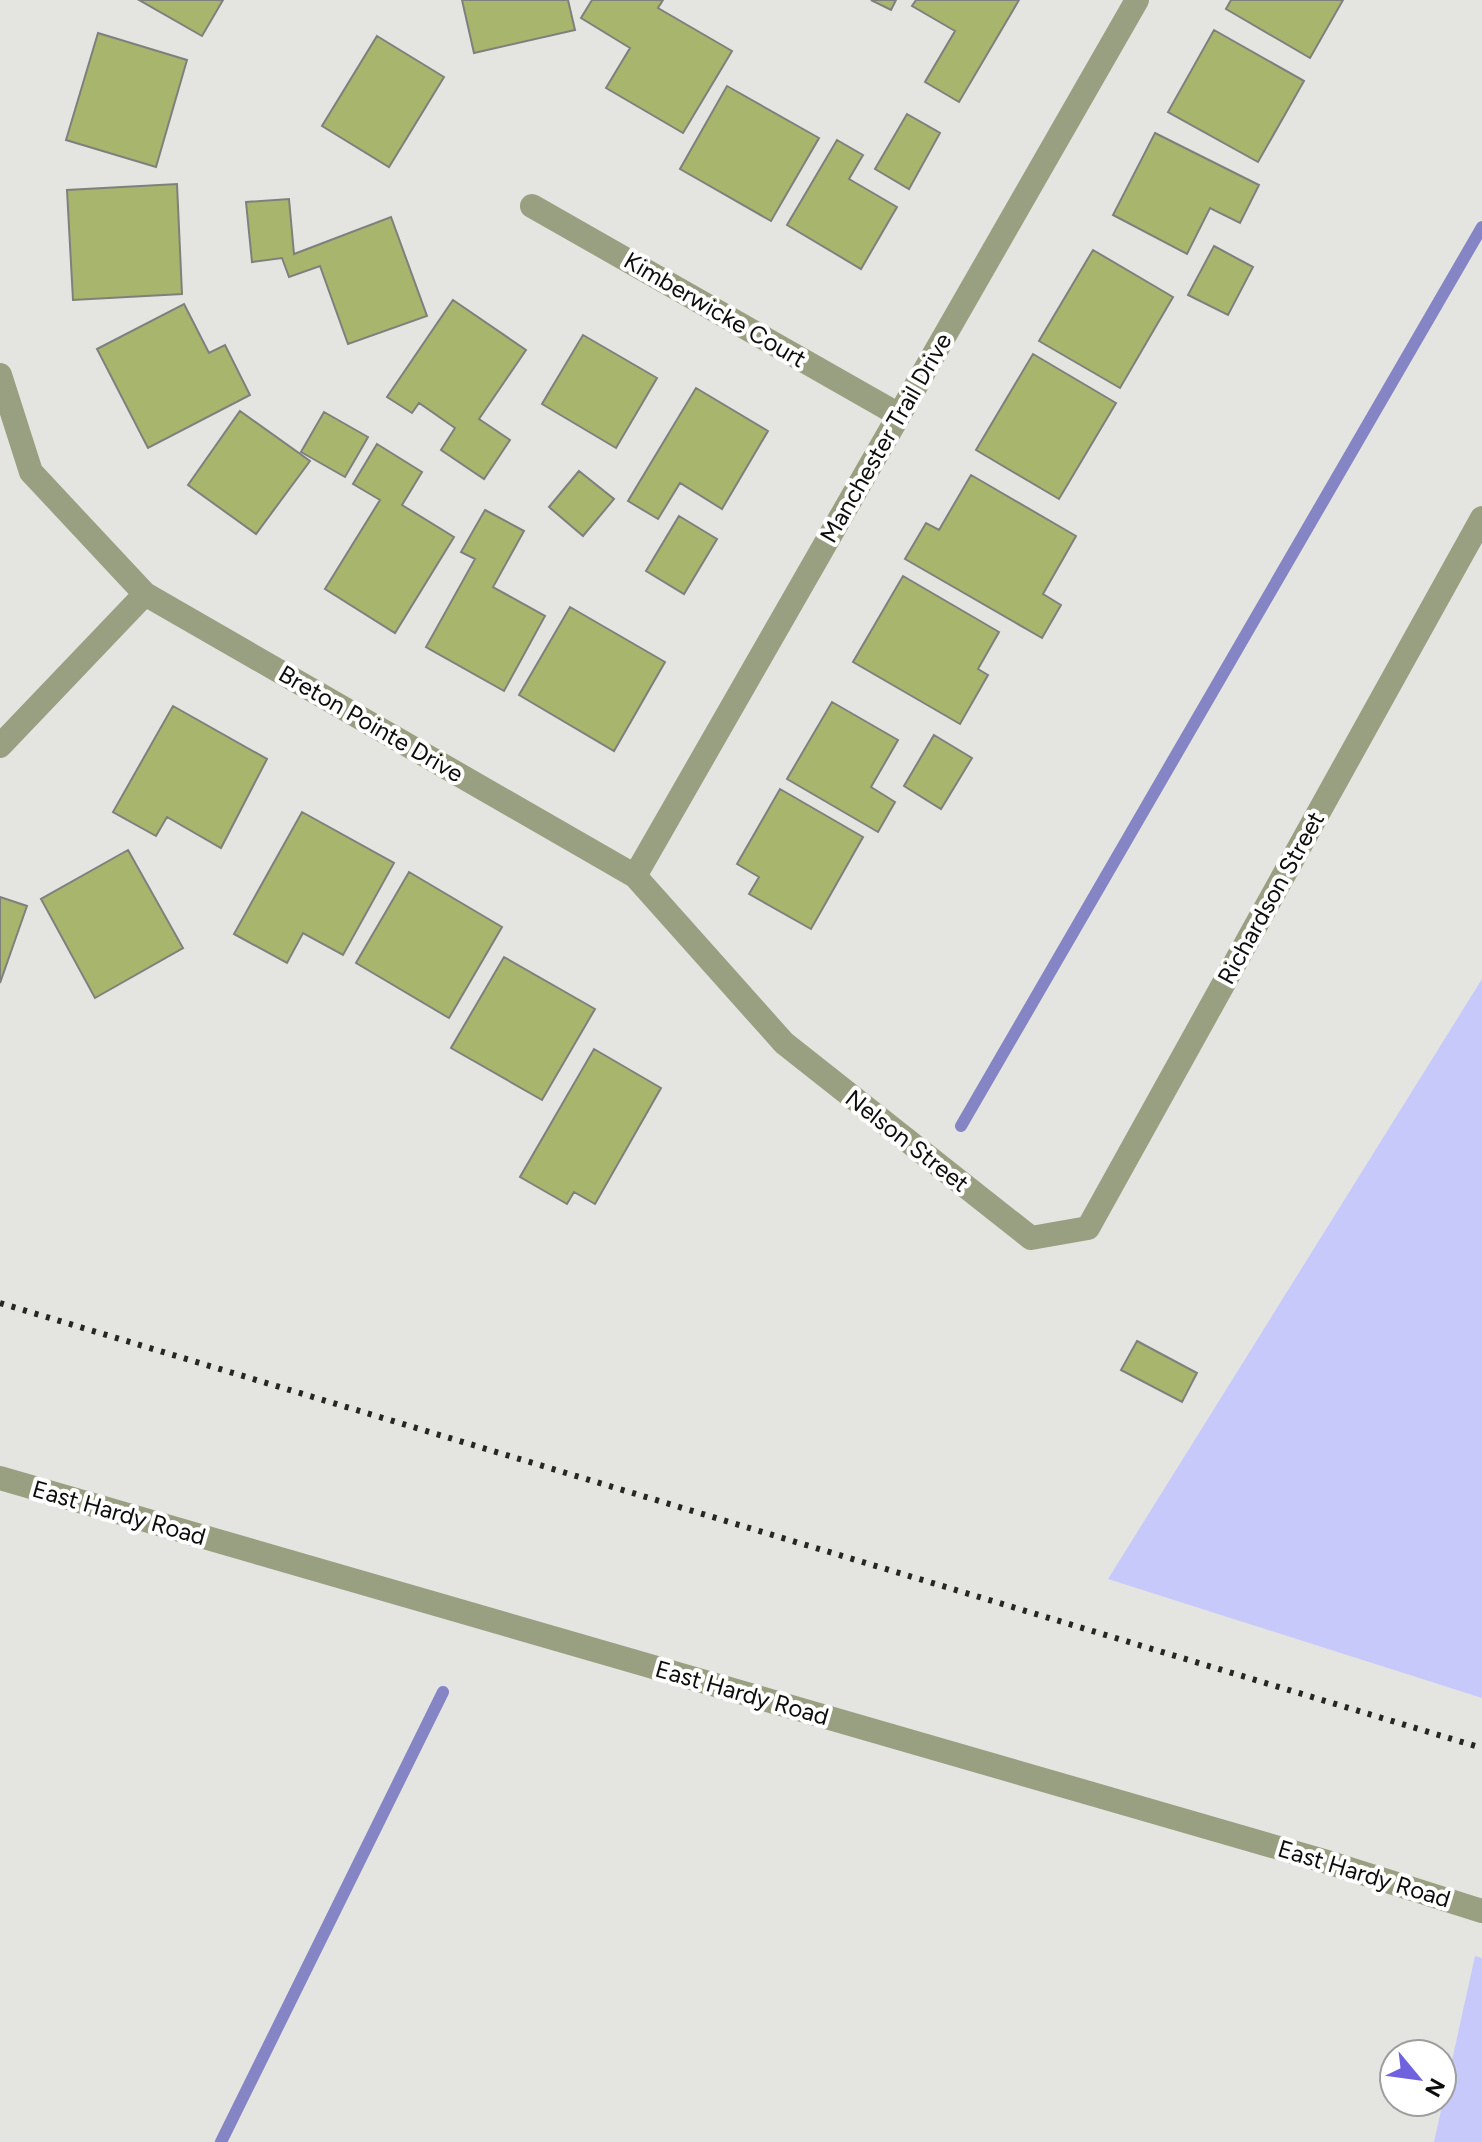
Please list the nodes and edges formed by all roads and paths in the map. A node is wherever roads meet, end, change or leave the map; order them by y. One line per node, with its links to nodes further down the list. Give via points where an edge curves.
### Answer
1 (1137, 0): 4 (street, Manchester Trail Drive)
2 (532, 206): 4 (street, Kimberwicke Court)
3 (0, 375): 6 (street, Breton Pointe Drive, via 31,472)
4 (899, 415): 8 (street, Manchester Trail Drive)
5 (1482, 518): 10 (street, Richardson Street, via 1088,1228)
6 (145, 594): 7 (street); 8 (street, Breton Pointe Drive)
7 (0, 746)
8 (635, 876): 9 (street, Breton Pointe Drive)
9 (784, 1043): 10 (street, Nelson Street)
10 (1031, 1238)
11 (0, 1478): 12 (street, East Hardy Road)
12 (1482, 1911)

